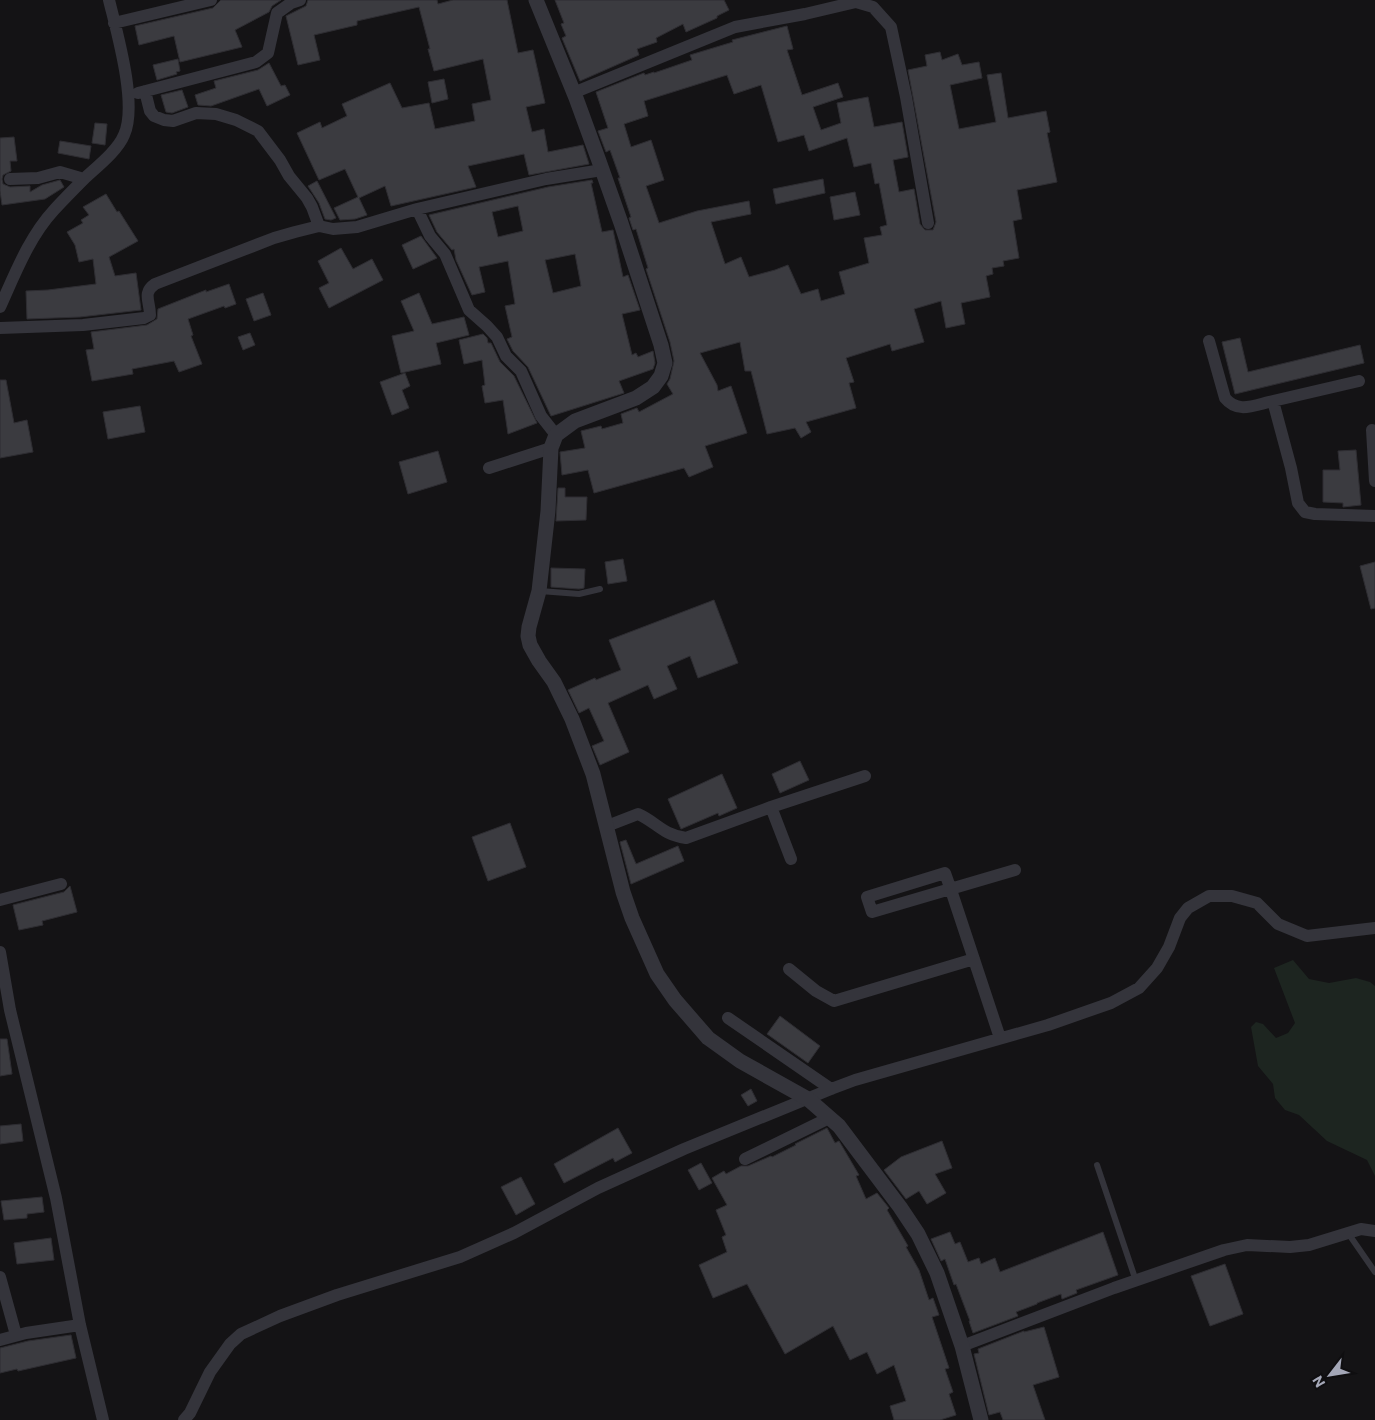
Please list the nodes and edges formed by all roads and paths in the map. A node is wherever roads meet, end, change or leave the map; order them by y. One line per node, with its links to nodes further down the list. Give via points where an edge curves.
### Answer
1 (109, 0): 5 (street)
2 (211, 0): 5 (street)
3 (300, 0): 6 (street, via 277,13 268,53 256,62)
4 (536, 0): 7 (street)
5 (117, 23): 8 (street)
6 (145, 91): 8 (street); 14 (street, via 150,111 164,120 210,113 236,120 258,131 307,198)
7 (573, 93): 9 (street); 13 (street, via 735,27 856,2 873,7 891,27)
8 (128, 96): 11 (street, via 129,116 124,135)
9 (602, 170): 12 (street, via 546,179); 21 (street, via 665,363 653,387 636,398 575,421)
10 (10, 179): 11 (street, via 38,178 60,172)
11 (84, 179): 15 (street, via 37,232)
12 (417, 209): 14 (street, via 357,227 333,229); 21 (street, via 430,236 445,254 469,310 497,337 506,356 526,379)
13 (928, 223)
14 (319, 226): 16 (street, via 274,238 155,284 148,288 150,315 144,318 83,325)
15 (0, 307)
16 (0, 328)
17 (1209, 341): 19 (street, via 1225,398 1231,405 1240,408)
18 (1359, 381): 19 (street)
19 (1273, 401): 24 (street, via 1298,503 1305,512)
20 (1372, 430): 23 (street)
21 (553, 442): 22 (street); 26 (street)
22 (488, 468)
23 (1375, 481)
24 (1375, 516)
25 (600, 589): 26 (lane, via 579,594)
26 (539, 591): 29 (street, via 529,627 530,645 554,682 572,719 594,774)
27 (865, 776): 28 (street)
28 (771, 807): 29 (street, via 686,838 667,833 638,814); 30 (street)
29 (607, 826): 43 (street, via 632,918 657,974 675,1000 708,1038 740,1061)
30 (791, 859)
31 (1015, 870): 33 (street)
32 (61, 884): 34 (street)
33 (951, 890): 33 (street, via 872,912 867,897 945,873); 37 (street)
34 (0, 900)
35 (1375, 928): 41 (street, via 1307,936 1278,924 1257,904 1232,896 1209,896 1188,908 1180,918 1157,968 1139,988 1111,1003)
36 (0, 952): 39 (street)
37 (974, 959): 38 (street, via 834,1001); 41 (street)
38 (789, 969)
39 (5, 1011): 52 (street, via 56,1198)
40 (728, 1018): 42 (street)
41 (1000, 1038): 42 (street)
42 (831, 1088): 43 (street)
43 (808, 1099): 44 (street); 57 (street, via 598,1188 460,1257 337,1295 241,1334 210,1372)
44 (830, 1118): 45 (street); 55 (street, via 918,1234 937,1272)
45 (745, 1158)
46 (1097, 1165): 51 (lane)
47 (1347, 1232): 48 (street); 49 (lane); 51 (street, via 1309,1245 1247,1245 1224,1250)
48 (1375, 1232)
49 (1375, 1272)
50 (0, 1278): 53 (street)
51 (1135, 1281): 55 (street)
52 (80, 1325): 53 (street); 56 (street)
53 (16, 1335): 54 (street)
54 (0, 1340)
55 (962, 1346): 58 (street)
56 (103, 1420)
57 (184, 1420)
58 (981, 1420)

